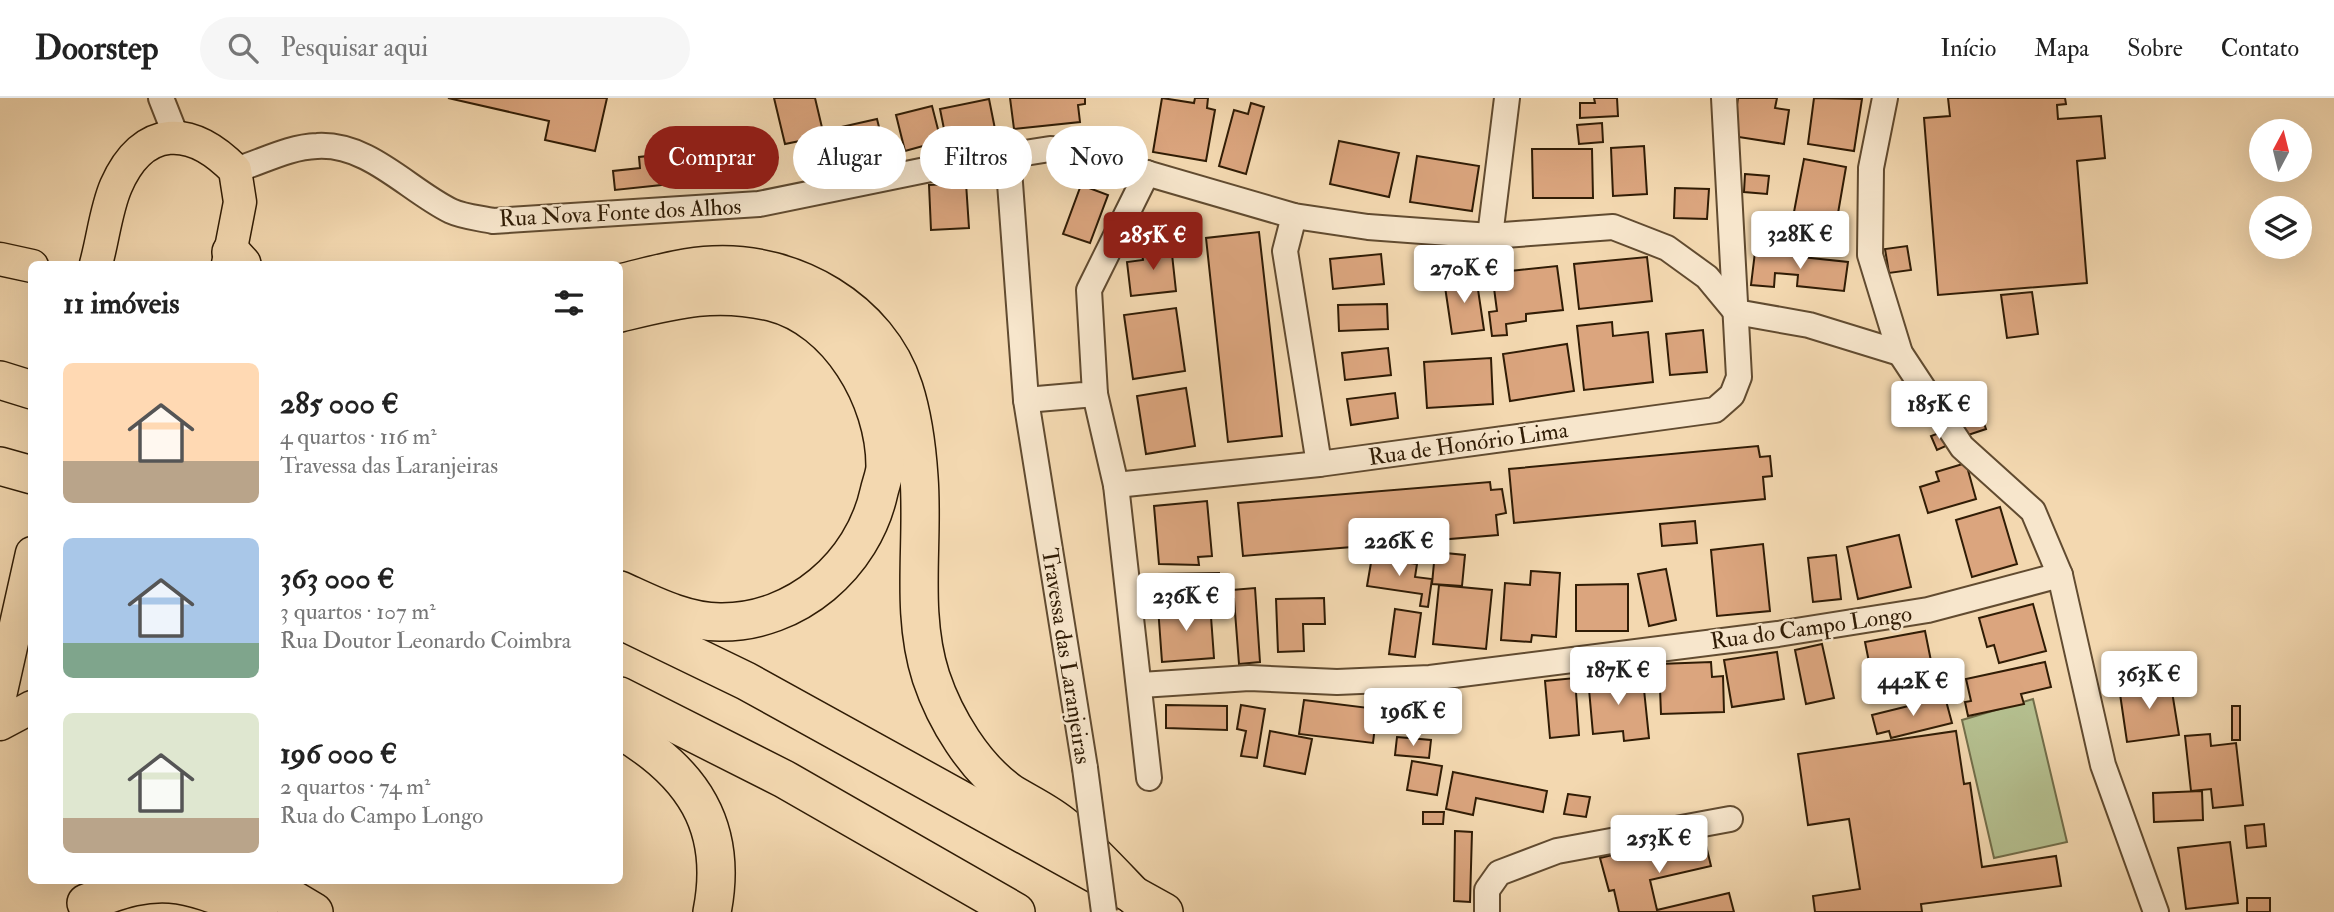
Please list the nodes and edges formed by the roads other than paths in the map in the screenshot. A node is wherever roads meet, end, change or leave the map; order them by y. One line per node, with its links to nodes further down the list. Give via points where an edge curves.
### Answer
1 (161, 98): 5 (street)
2 (1507, 98): 12 (street)
3 (1724, 98): 19 (street, Rua de Honório Lima)
4 (1885, 98): 20 (street, via 1871,168 1870,255)
5 (176, 136): 6 (main road, via 202,143); 15 (main road, via 143,146 128,163 115,188)
6 (235, 170): 7 (street, Rua Nova Fonte dos Alhos, via 293,149 329,146 359,154 454,212 493,221 759,204); 14 (main road, via 240,202)
7 (920, 173)
8 (1148, 173): 11 (street, Rua Nova Fonte dos Alhos)
9 (1010, 189): 24 (street, Travessa das Laranjeiras)
10 (1139, 189): 23 (street, via 1089,290)
11 (1294, 216): 12 (street, Rua Nova Fonte dos Alhos, via 1368,228); 25 (street, via 1285,251)
12 (1490, 236): 19 (street, Rua Nova Fonte dos Alhos, via 1613,227 1634,233 1667,248 1707,276)
13 (0, 259): 16 (main road)
14 (234, 260)
15 (97, 261)
16 (28, 265)
17 (623, 282): 47 (highway, via 714,265 773,270 815,286 854,311 880,343 903,385 913,422 919,478 921,633 932,678 965,746 1008,791 1063,825)
18 (623, 312): 32 (highway, via 692,295 737,296 774,303 809,320 842,348 868,388 885,466 876,508 860,544 837,573 799,602 758,618 719,622 671,613)
19 (1736, 312): 20 (street, via 1809,325); 25 (street, Rua de Honório Lima, via 1739,377 1732,395 1715,410)
20 (1900, 353): 30 (street, via 1962,447 2033,511)
21 (0, 380): 22 (highway)
22 (28, 389)
23 (1096, 394): 24 (street); 28 (street)
24 (1026, 400): 47 (street, Travessa das Laranjeiras, bridge, via 1085,768)
25 (1319, 464): 28 (street, Rua de Honório Lima)
26 (0, 466): 27 (highway)
27 (28, 474)
28 (1116, 485): 35 (street)
29 (28, 571): 31 (main road)
30 (2060, 575): 35 (street, Rua do Campo Longo, via 1914,612 1430,678 1338,682 1249,678); 53 (street, via 2103,765)
31 (25, 584): 34 (main road); 36 (main road)
32 (623, 591)
33 (623, 621): 47 (highway, via 746,681)
34 (28, 627)
35 (1141, 685): 41 (street)
36 (0, 696)
37 (623, 698): 51 (highway, via 784,779)
38 (28, 709): 39 (main road)
39 (0, 724)
40 (623, 732): 50 (highway, via 652,749 685,780 705,816 716,852)
41 (1149, 778)
42 (1730, 818): 52 (street, via 1557,850 1499,873 1487,890)
43 (142, 884): 46 (highway)
44 (171, 884): 48 (highway, via 189,886)
45 (264, 884): 49 (highway)
46 (87, 899)
47 (1135, 907)
48 (259, 912)
49 (314, 912)
50 (712, 912)
51 (1016, 912)
52 (1487, 912)
53 (2156, 912)

